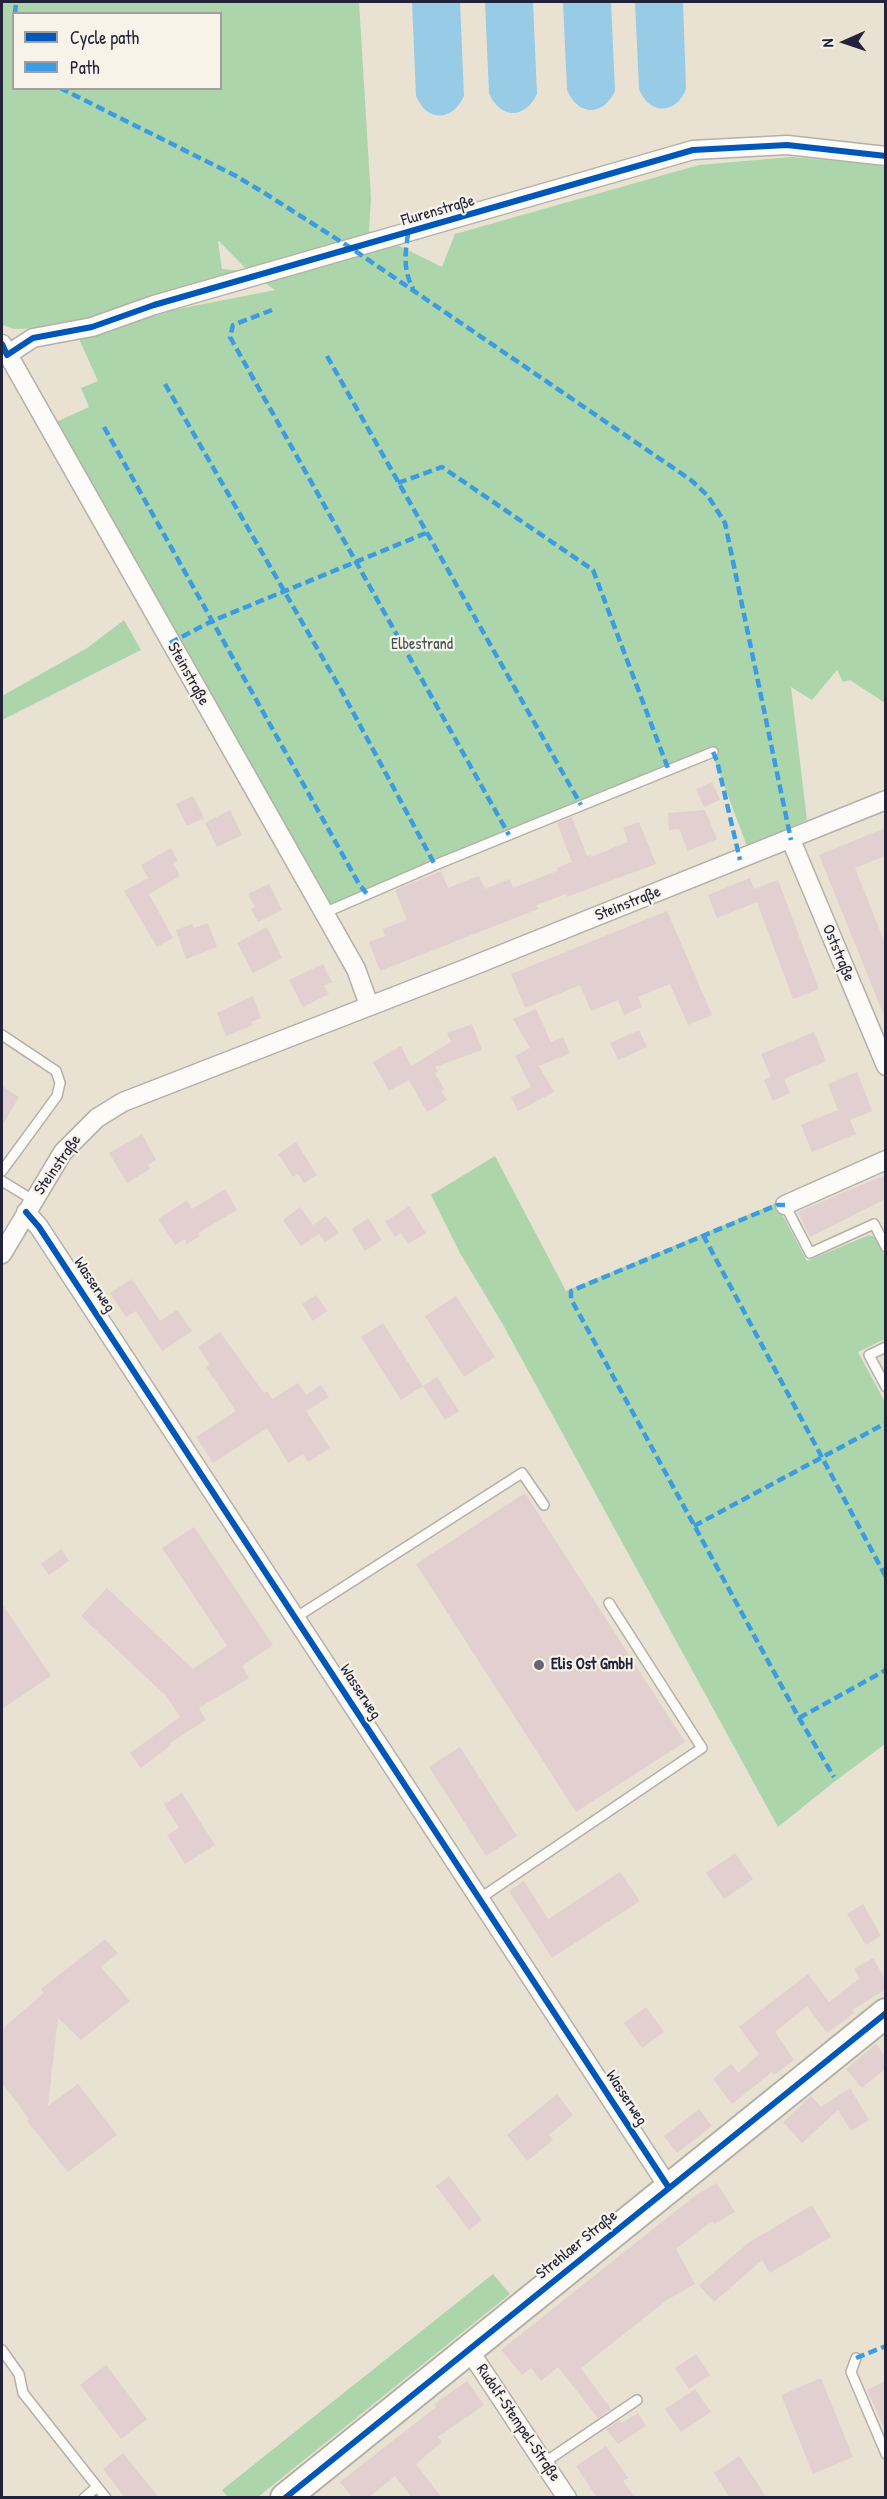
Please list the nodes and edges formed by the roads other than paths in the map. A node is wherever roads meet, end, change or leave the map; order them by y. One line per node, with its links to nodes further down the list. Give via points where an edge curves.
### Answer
1 (885, 156): 2 (street, Flurenstraße, via 787,145 693,150 176,299 92,327 33,338)
2 (4, 349): 6 (street, Steinstraße)
3 (713, 752): 6 (lane)
4 (885, 800): 5 (street, Steinstraße)
5 (791, 840): 7 (street, Steinstraße); 9 (street, Oststraße)
6 (324, 913): 7 (street, Steinstraße, via 356,969)
7 (369, 1005): 14 (street, Steinstraße, via 123,1102 79,1133)
8 (2, 1035): 11 (lane, via 56,1071 60,1083 57,1096)
9 (885, 1066)
10 (885, 1160): 13 (street)
11 (2, 1172)
12 (2, 1181): 14 (lane)
13 (785, 1205): 15 (lane, via 810,1253 874,1224)
14 (30, 1206): 16 (street, Steinstraße); 21 (street, Wasserweg, via 39,1227)
15 (885, 1247)
16 (2, 1254)
17 (885, 1347): 18 (lane, via 869,1355)
18 (885, 1387)
19 (544, 1505): 21 (lane, via 522,1473)
20 (609, 1603): 22 (lane, via 702,1748)
21 (295, 1618): 22 (street, Wasserweg)
22 (480, 1899): 24 (street, Wasserweg)
23 (885, 2013): 24 (main road, Strehlaer Straße)
24 (669, 2188): 25 (main road, Strehlaer Straße)
25 (469, 2349): 30 (street, Rudolf-Stempel-Straße); 34 (main road, Strehlaer Straße)
26 (2, 2350): 31 (lane, via 19,2374 23,2393)
27 (856, 2358): 29 (lane, via 851,2372)
28 (637, 2400): 30 (lane)
29 (885, 2454)
30 (545, 2462): 35 (street, Rudolf-Stempel-Straße)
31 (97, 2487): 32 (lane); 33 (lane)
32 (84, 2498)
33 (106, 2498)
34 (285, 2498)
35 (567, 2498)

